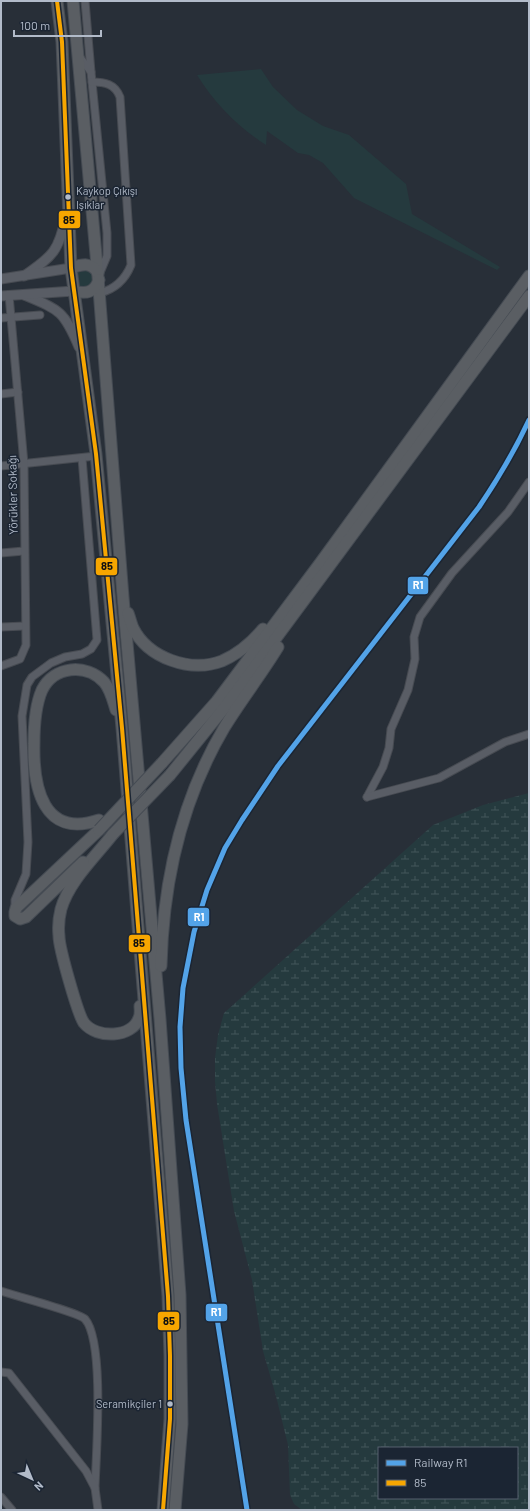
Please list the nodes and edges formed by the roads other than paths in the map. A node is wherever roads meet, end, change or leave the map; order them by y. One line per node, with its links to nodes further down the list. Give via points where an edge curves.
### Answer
1 (57, 1): 7 (highway, via 62,42)
2 (73, 1): 4 (highway)
3 (85, 1): 5 (street)
4 (78, 55): 5 (street); 11 (highway)
5 (91, 72): 6 (street)
6 (92, 82): 11 (street, via 107,233 107,256); 14 (street, via 105,82 111,85 120,97 131,266 116,286)
7 (69, 203): 8 (highway); 9 (street, via 62,236 56,248 40,265)
8 (71, 268): 9 (street); 11 (highway, via 88,264 94,268); 13 (highway)
9 (24, 276): 12 (street)
10 (529, 276): 31 (highway)
11 (98, 277): 13 (highway, via 96,287 90,292); 14 (highway)
12 (1, 279)
13 (74, 291): 15 (street); 21 (highway)
14 (100, 294): 32 (highway)
15 (24, 295): 16 (street); 21 (street, via 60,313 69,324)
16 (5, 296): 19 (street, Yörükler Sokağı)
17 (529, 296): 31 (highway)
18 (40, 315): 19 (street)
19 (11, 317): 20 (street); 22 (street, Yörükler Sokağı)
20 (1, 318)
21 (82, 354): 24 (highway)
22 (18, 392): 23 (street); 26 (street, Yörükler Sokağı)
23 (1, 394)
24 (96, 456): 25 (street); 36 (highway)
25 (82, 458): 26 (street); 40 (street, via 97,640 91,649 82,654 51,663 32,677 27,685 22,716 28,842 26,874 15,900)
26 (24, 464): 27 (street); 29 (street, Yörükler Sokağı)
27 (1, 466)
28 (529, 482): 37 (street, via 508,512 452,573 420,617 414,637 415,659 408,690 391,730 383,767 367,796 439,778 505,742)
29 (24, 551): 30 (street); 33 (street, Yörükler Sokağı)
30 (1, 553)
31 (326, 564): 32 (highway, via 255,638 231,656 210,664 178,663 154,651 133,628); 38 (highway, bridge, via 217,701 162,763); 39 (highway, bridge, via 225,707 170,775); 42 (highway, via 275,653 224,728 193,792 178,838 167,895 162,942)
32 (123, 597): 42 (highway)
33 (26, 626): 34 (street); 35 (street, Yörükler Sokağı, via 26,645 20,659)
34 (1, 627)
35 (1, 666)
36 (122, 728): 38 (highway, via 107,686 88,671 74,669 61,672 49,680 40,694 34,749 36,774 43,801 51,814 69,824); 41 (highway)
37 (529, 734)
38 (99, 825): 40 (highway)
39 (113, 834): 40 (highway, via 26,917 17,918); 41 (highway, via 70,889 61,908 59,922 59,942 80,1015 86,1025 98,1032 121,1033 140,1018)
40 (15, 910)
41 (142, 969): 49 (highway, via 168,1304 170,1419)
42 (160, 1019): 50 (highway, via 180,1310 182,1424)
43 (1, 1291): 45 (street, via 72,1313 84,1319 92,1332 98,1399)
44 (1, 1372): 45 (street, via 9,1373 86,1471)
45 (95, 1488): 48 (street)
46 (1, 1496): 47 (street)
47 (12, 1510)
48 (98, 1510)
49 (163, 1510)
50 (175, 1510)

